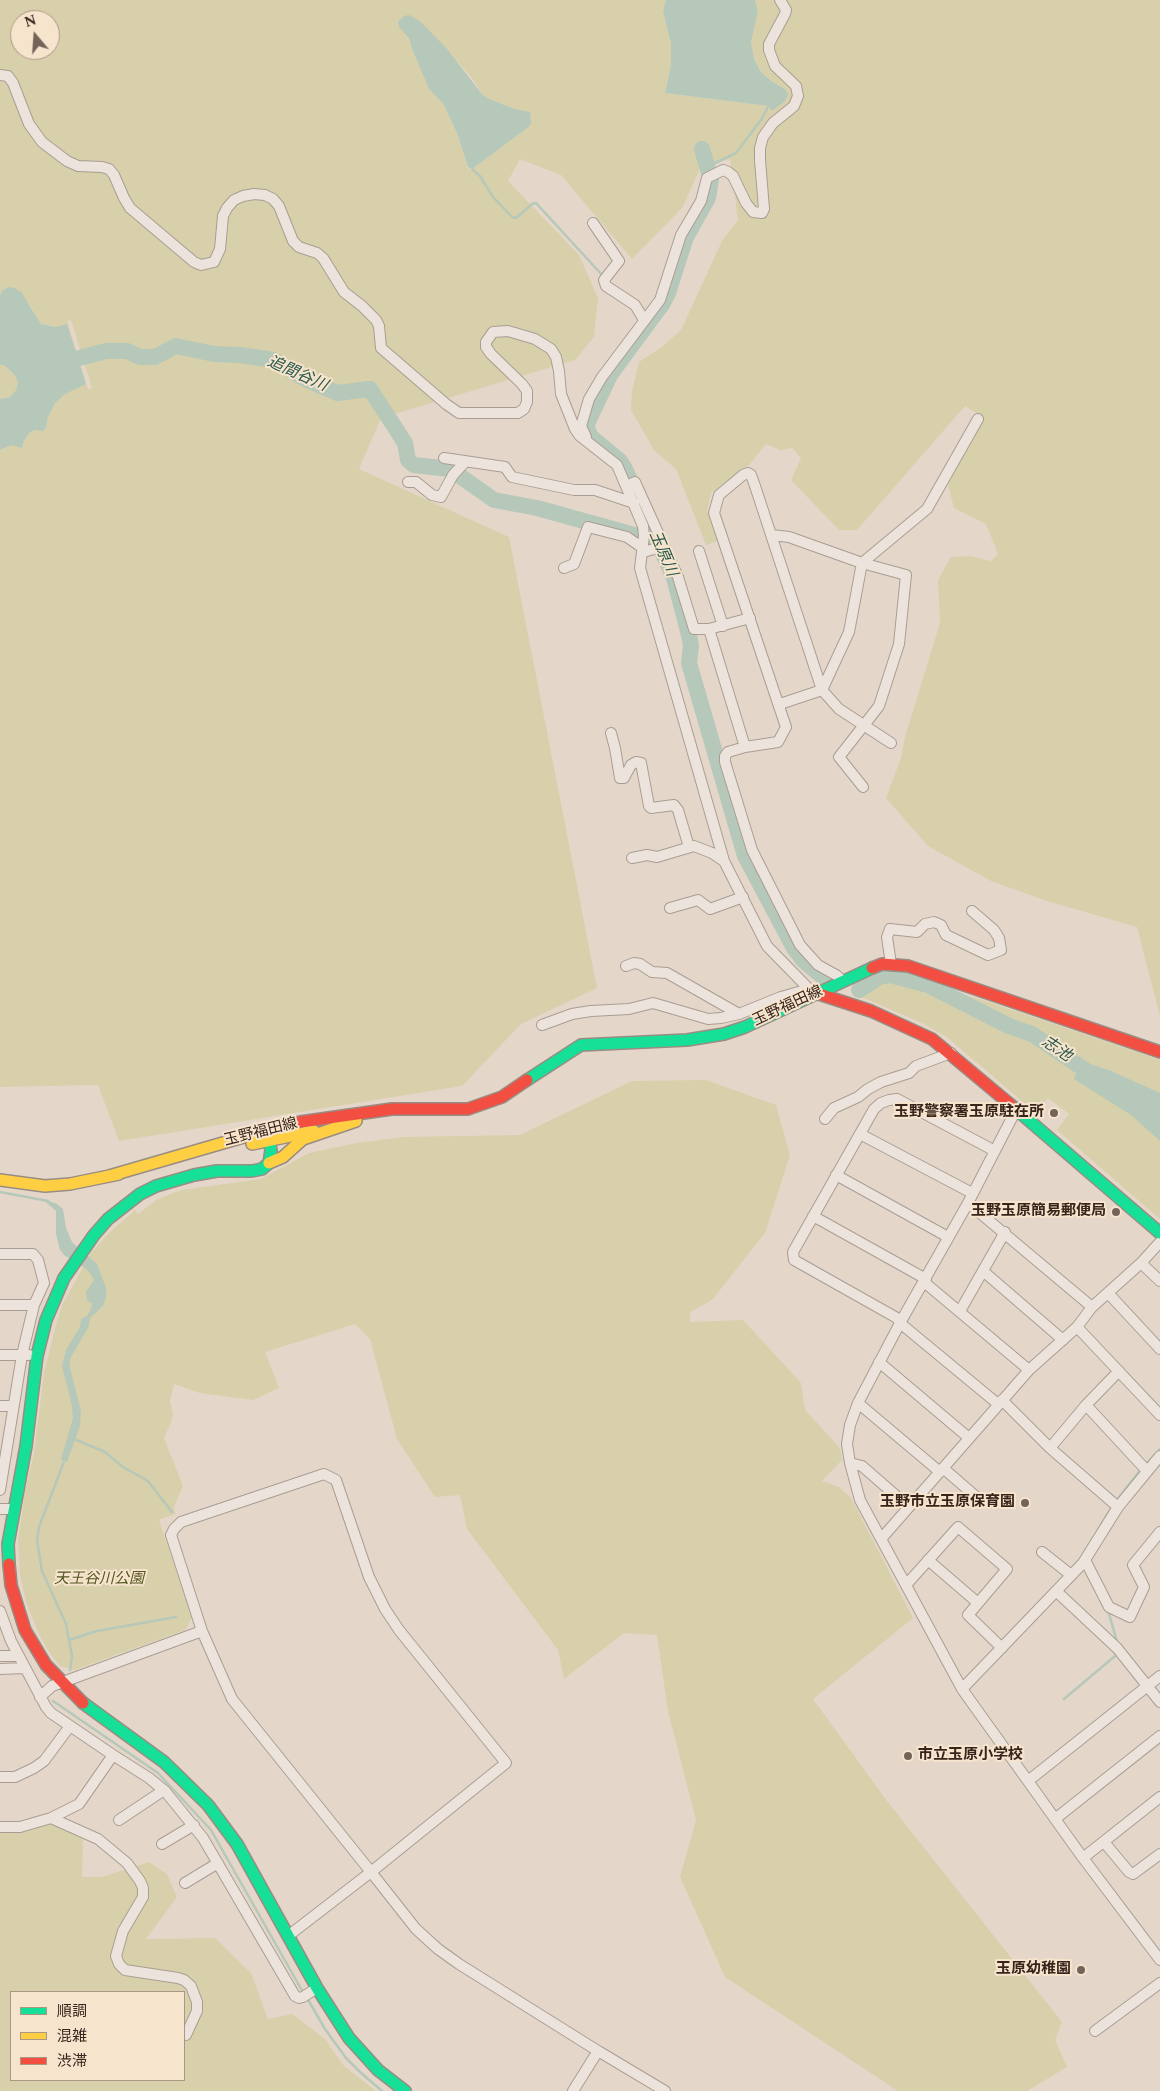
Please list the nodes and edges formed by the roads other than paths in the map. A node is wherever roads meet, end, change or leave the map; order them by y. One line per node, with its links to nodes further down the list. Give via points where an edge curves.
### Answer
1 (780, 0): 4 (street, via 786,10 769,50 775,66 796,86 798,96 794,106 773,123 763,137 760,160 765,203 762,213 749,208 733,176 723,170 710,176 701,201 681,235 660,300)
2 (0, 75): 6 (street, via 8,76 13,83 29,124 42,142 78,166 109,169 130,208 194,262 208,264 218,256 223,216 234,200 254,194 273,199 293,242 323,258 344,292 376,320 380,348 459,413 518,413 527,402 527,391 522,384 486,347 493,332 508,331 544,343 556,357 561,394 574,429)
3 (593, 222): 4 (street, via 619,261 605,279 606,286 635,305)
4 (644, 320): 6 (street, via 589,399 581,426)
5 (978, 419): 15 (street, via 927,509)
6 (590, 443): 10 (street, via 617,465 631,484)
7 (444, 458): 8 (street)
8 (466, 462): 9 (street, via 455,472 441,497 432,495 416,482); 10 (street, via 505,467 512,477 574,490 595,490)
9 (408, 482)
10 (640, 505): 12 (street); 13 (street)
11 (772, 535): 15 (street, via 789,537); 17 (street, via 748,473 719,495 714,513); 20 (street)
12 (643, 542): 13 (street, via 647,551); 16 (street, via 588,527 574,564); 29 (street, via 640,568)
13 (660, 547): 19 (street, via 678,577 694,629)
14 (699, 551): 18 (street)
15 (862, 562): 20 (street, via 849,632); 22 (street, via 906,575 899,644 879,706)
16 (564, 568)
17 (750, 618): 18 (street); 21 (street)
18 (723, 626): 19 (street)
19 (709, 629): 25 (street)
20 (822, 690): 21 (street); 22 (street, via 838,709)
21 (780, 704): 25 (street, via 786,727 778,742)
22 (864, 726): 24 (street); 26 (street, via 839,757)
23 (610, 733): 27 (street, via 620,778 624,778 630,765 641,763 649,806 674,805)
24 (891, 743)
25 (745, 747): 35 (street, via 728,752 725,762 752,850 800,945 818,965)
26 (863, 787)
27 (689, 847): 28 (street, via 657,857); 29 (street, via 700,847)
28 (632, 858)
29 (724, 861): 30 (street)
30 (743, 897): 31 (street, via 710,909 698,900); 36 (street, via 766,946)
31 (670, 908)
32 (972, 911): 33 (street, via 994,930 1001,950 988,955 946,935 941,925 934,922 925,924 917,932 890,929)
33 (891, 964): 35 (street, 玉野福田線, via 872,967); 39 (street, 玉野福田線, via 908,966)
34 (626, 966): 37 (street, via 640,964 652,972 667,973)
35 (843, 981): 36 (street, 玉野福田線)
36 (814, 991): 37 (street, via 781,997); 40 (street, via 903,1025 932,1039); 41 (street, 玉野福田線, via 745,1028 701,1039 594,1042 571,1050 519,1087 493,1101 468,1109)
37 (739, 1014): 38 (street, via 708,1019 653,1003 629,1009 572,1014)
38 (542, 1025)
39 (1160, 1052)
40 (951, 1053): 42 (street); 43 (street, via 881,1082 834,1108)
41 (416, 1110): 44 (street, 玉野福田線); 46 (street, 玉野福田線, via 383,1110 300,1122)
42 (1016, 1110): 47 (street); 54 (street)
43 (825, 1119)
44 (356, 1121): 46 (street, 玉野福田線); 48 (street, via 303,1139 283,1157)
45 (860, 1134): 47 (street, via 874,1109 881,1103 897,1099); 49 (street); 51 (street)
46 (268, 1135): 48 (street); 50 (street, 玉野福田線, via 70,1184 45,1186)
47 (995, 1151): 51 (street)
48 (269, 1163): 63 (street, via 262,1169 194,1175 156,1186 108,1219 78,1256)
49 (836, 1175): 52 (street); 55 (street)
50 (0, 1180)
51 (970, 1198): 53 (street); 55 (street)
52 (813, 1216): 60 (street); 69 (street, via 793,1252 794,1260 897,1318)
53 (1004, 1232): 59 (street); 67 (street)
54 (1160, 1233)
55 (948, 1237): 60 (street)
56 (1160, 1242): 58 (street)
57 (0, 1254): 62 (street, via 33,1254 38,1260)
58 (1140, 1263): 61 (street); 64 (street)
59 (983, 1271): 68 (street); 71 (street)
60 (925, 1280): 68 (street); 69 (street)
61 (1160, 1281)
62 (44, 1283): 63 (street); 65 (street)
63 (57, 1291): 75 (street)
64 (1108, 1293): 67 (street); 72 (street)
65 (34, 1304): 66 (street); 74 (street)
66 (0, 1305)
67 (1092, 1307): 70 (street)
68 (960, 1311): 77 (street)
69 (900, 1323): 76 (street); 79 (street)
70 (1077, 1327): 71 (street); 78 (street)
71 (1063, 1340): 77 (street)
72 (1160, 1349)
73 (0, 1355): 74 (street)
74 (22, 1355): 75 (street); 83 (street)
75 (37, 1356): 97 (street, via 26,1446)
76 (879, 1362): 80 (street); 85 (street)
77 (1029, 1370): 79 (street)
78 (1119, 1370): 81 (street); 84 (street)
79 (1000, 1402): 85 (street); 86 (street)
80 (858, 1403): 89 (street, via 847,1444); 91 (street)
81 (1086, 1405): 86 (street); 90 (street)
82 (0, 1406): 83 (street)
83 (13, 1406): 88 (street)
84 (1160, 1415)
85 (969, 1438): 91 (street)
86 (1050, 1448): 94 (street)
87 (1160, 1456): 90 (street)
88 (3, 1457): 92 (street)
89 (850, 1463): 95 (street, via 862,1466); 99 (street, via 860,1500)
90 (1144, 1468): 94 (street)
91 (942, 1470): 93 (street); 95 (street)
92 (0, 1490)
93 (981, 1501)
94 (1115, 1505): 102 (street)
95 (909, 1507): 99 (street)
96 (0, 1509): 97 (street)
97 (13, 1509): 115 (street, via 8,1563 15,1602 35,1650)
98 (1160, 1532): 102 (street, via 1133,1565 1144,1587 1130,1617 1109,1606)
99 (881, 1539): 104 (street)
100 (1042, 1552): 103 (street)
101 (928, 1560): 104 (street); 106 (street); 106 (street, via 958,1527 1007,1569)
102 (1085, 1560): 103 (street)
103 (1071, 1576): 105 (street)
104 (906, 1585): 117 (street)
105 (1056, 1591): 109 (street); 116 (street, via 1117,1648)
106 (978, 1603): 109 (street, via 968,1615)
107 (0, 1611): 111 (street)
108 (202, 1631): 115 (street); 137 (street, via 232,1699); 137 (street, via 171,1535 174,1530 182,1522 324,1474 336,1480 369,1577 386,1609 399,1630 506,1763)
109 (1002, 1648): 117 (street)
110 (0, 1656): 111 (street)
111 (18, 1656): 112 (street)
112 (25, 1668): 113 (street); 118 (street)
113 (0, 1669)
114 (1160, 1676): 116 (street)
115 (61, 1683): 118 (street); 139 (street, via 77,1699 164,1762 208,1805 237,1844)
116 (1147, 1686): 119 (street); 124 (street)
117 (962, 1689): 124 (street)
118 (40, 1697): 120 (street, via 51,1713)
119 (1160, 1702)
120 (70, 1726): 122 (street); 123 (street, via 44,1761 15,1777)
121 (1160, 1736): 129 (street)
122 (113, 1755): 125 (street); 127 (street, via 79,1804)
123 (0, 1777)
124 (1028, 1781): 129 (street)
125 (164, 1790): 128 (street); 130 (street)
126 (1160, 1797): 132 (street)
127 (51, 1818): 131 (street, via 20,1827); 144 (street, via 98,1838 127,1864 140,1881 142,1897 123,1931 116,1956 125,1970 178,1978 191,1986 197,2011)
128 (119, 1820)
129 (1055, 1820): 135 (street)
130 (194, 1825): 133 (street); 136 (street)
131 (0, 1827)
132 (1104, 1842): 134 (street, via 1133,1874); 135 (street)
133 (162, 1844)
134 (1160, 1854)
135 (1083, 1858): 140 (street)
136 (218, 1863): 138 (street); 142 (street, via 295,1996 305,1996)
137 (371, 1872): 139 (street); 145 (street, via 416,1929 438,1949)
138 (185, 1883)
139 (288, 1936): 142 (street)
140 (1160, 1960)
141 (1160, 1984): 143 (street)
142 (317, 1988): 146 (street, via 362,2054)
143 (1095, 2032)
144 (186, 2035)
145 (598, 2051): 147 (street); 148 (street)
146 (405, 2091)
147 (573, 2091)
148 (665, 2091)

